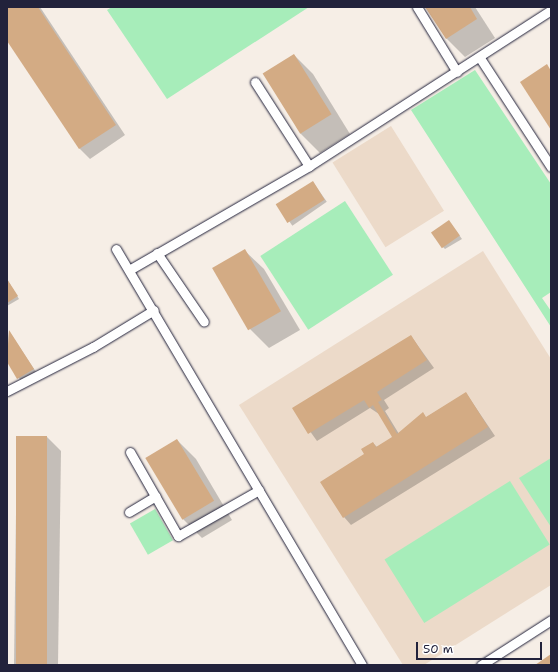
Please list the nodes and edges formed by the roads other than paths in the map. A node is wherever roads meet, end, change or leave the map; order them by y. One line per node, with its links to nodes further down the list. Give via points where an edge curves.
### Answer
1 (417, 7): 4 (lane)
2 (551, 10): 3 (lane)
3 (480, 58): 4 (lane); 7 (lane)
4 (457, 72): 6 (lane)
5 (255, 82): 6 (lane)
6 (309, 166): 9 (lane)
7 (551, 167)
8 (116, 249): 10 (lane)
9 (157, 253): 10 (lane); 12 (lane)
10 (129, 270): 11 (lane)
11 (154, 310): 13 (lane, via 93,347); 15 (lane)
12 (204, 322)
13 (7, 391)
14 (130, 452): 16 (lane)
15 (259, 490): 16 (lane, via 178,536); 19 (lane)
16 (156, 496): 17 (lane)
17 (128, 512)
18 (551, 620): 20 (lane)
19 (362, 665)
20 (481, 665)

